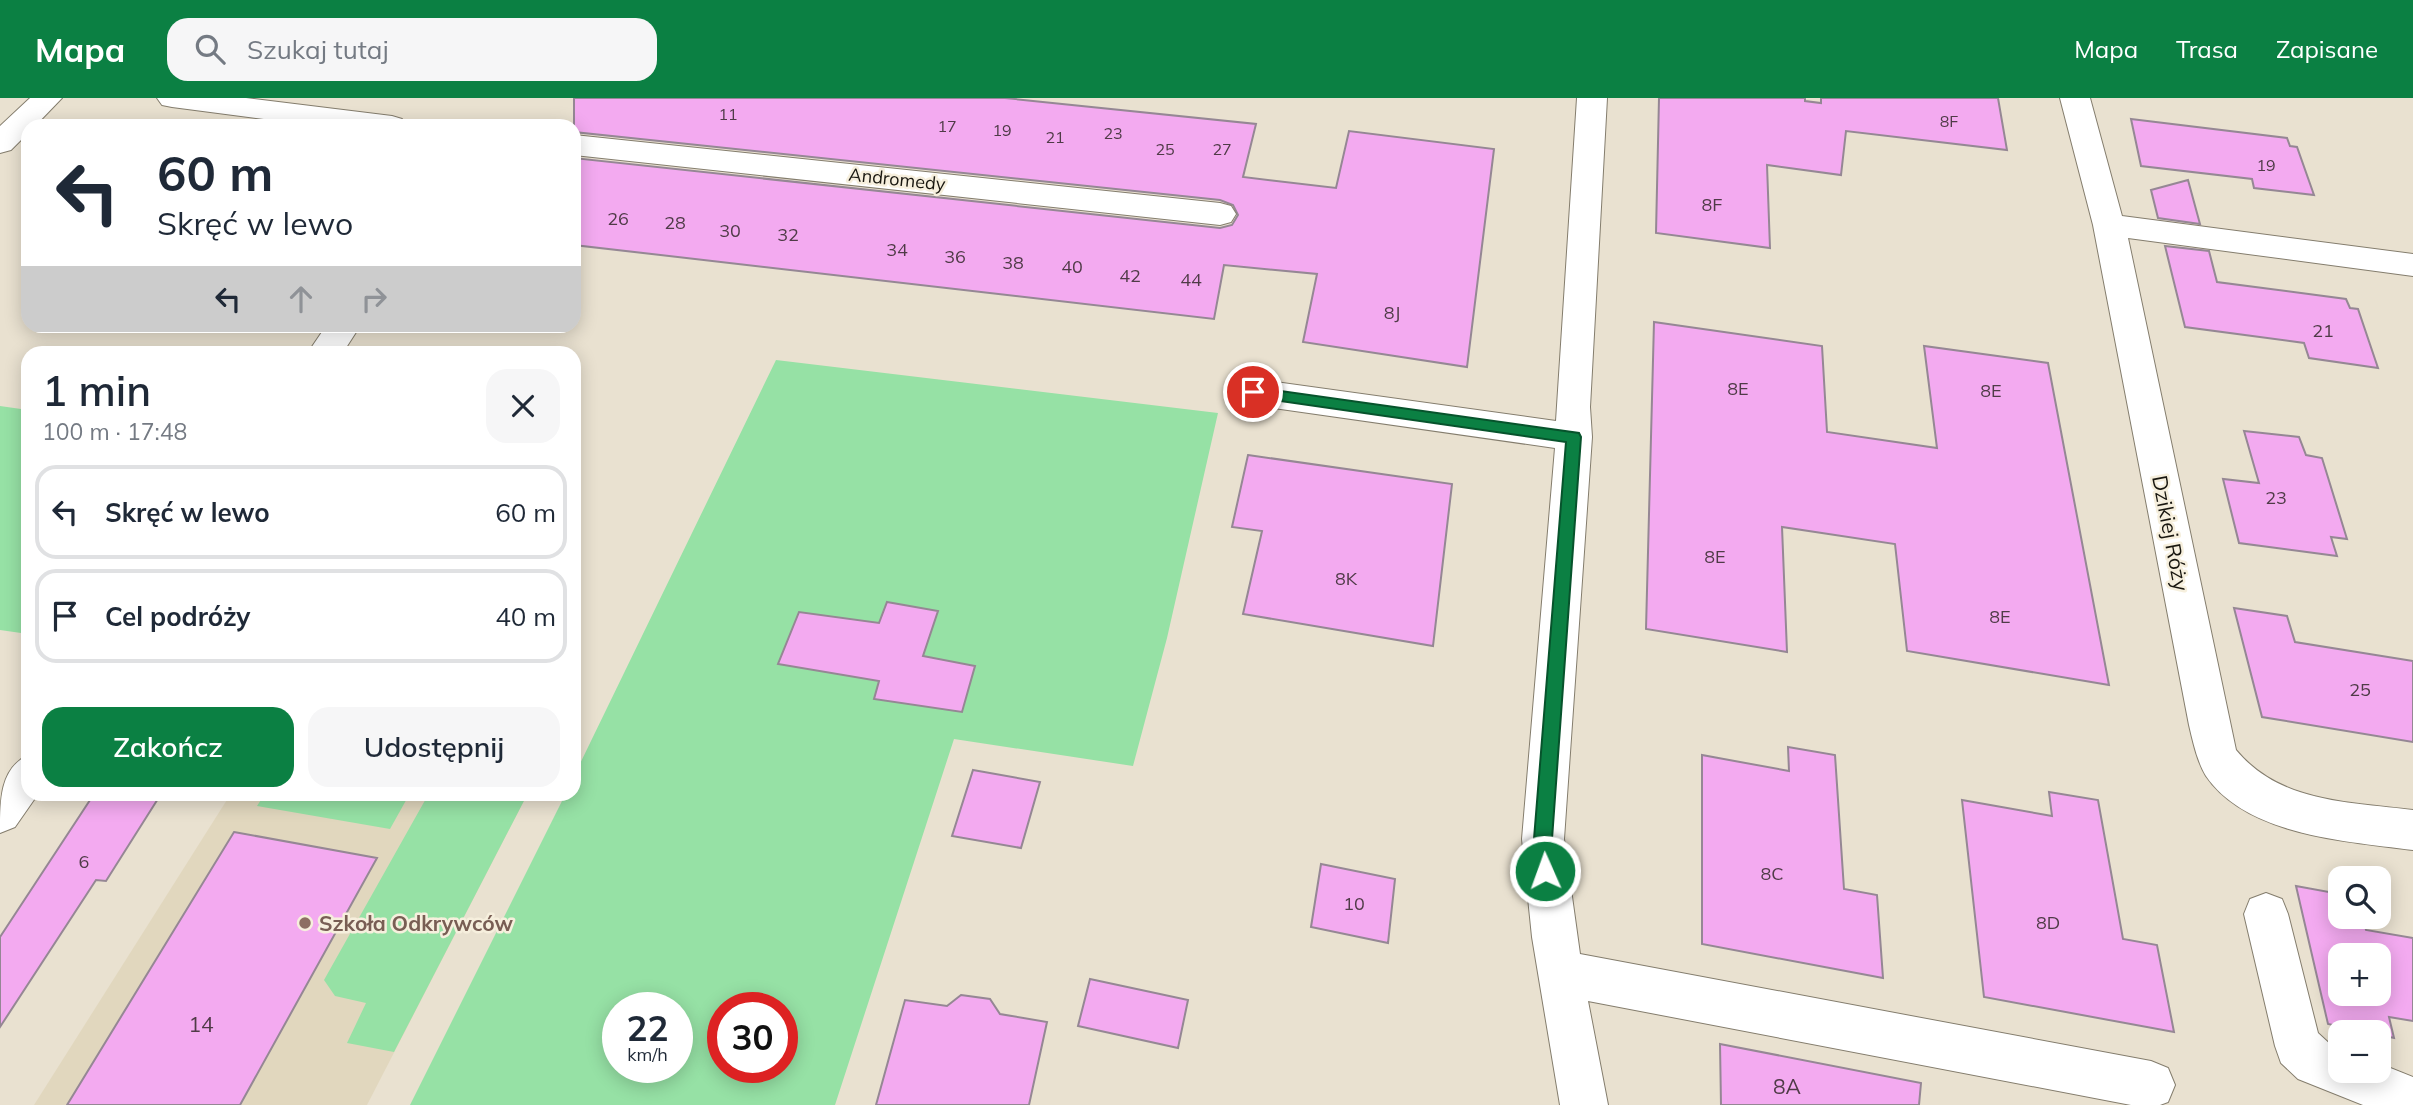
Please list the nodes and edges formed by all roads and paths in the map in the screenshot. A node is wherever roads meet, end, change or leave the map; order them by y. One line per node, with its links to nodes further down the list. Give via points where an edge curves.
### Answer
1 (47, 98): 5 (street)
2 (172, 98): 6 (street)
3 (1592, 98): 14 (street)
4 (2075, 98): 11 (street, Dzikiej Róży)
5 (25, 119)
6 (337, 119)
7 (21, 123): 8 (street)
8 (0, 143)
9 (581, 146): 10 (street, Andromedy)
10 (1220, 214)
11 (2109, 225): 12 (street); 17 (street, Dzikiej Róży, via 2220,761 2237,782 2271,803 2303,813)
12 (2413, 265)
13 (1253, 392): 14 (street)
14 (1574, 437): 19 (street, via 1543,839)
15 (21, 784): 16 (street)
16 (0, 813)
17 (2413, 830)
18 (2266, 914): 21 (street, via 2298,1046 2315,1062)
19 (1560, 973): 20 (street); 22 (street)
20 (2151, 1084)
21 (2413, 1101)
22 (1584, 1105)

